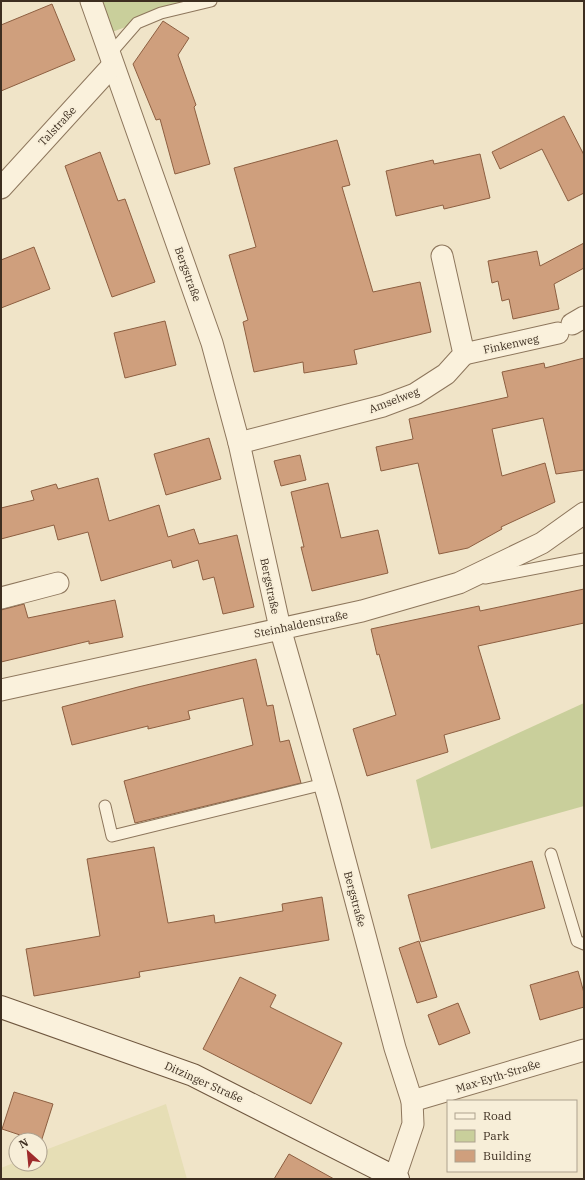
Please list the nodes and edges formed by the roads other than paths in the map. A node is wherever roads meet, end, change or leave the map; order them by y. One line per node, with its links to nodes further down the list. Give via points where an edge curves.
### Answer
1 (91, 1): 3 (street, Bergstraße)
2 (211, 1): 3 (lane, via 161,13 137,23)
3 (112, 60): 4 (street, Talstraße); 8 (street, Bergstraße, via 212,343)
4 (1, 188)
5 (442, 256): 7 (street)
6 (571, 325): 7 (street, Finkenweg)
7 (464, 354): 8 (street, Amselweg, via 446,374 415,394 383,406)
8 (239, 443): 14 (street, Bergstraße)
9 (584, 513): 12 (street, Steinhaldenstraße, via 542,543)
10 (584, 559): 12 (lane)
11 (58, 583): 13 (street)
12 (459, 583): 14 (street, Steinhaldenstraße, via 362,612)
13 (1, 598)
14 (280, 628): 15 (street, Steinhaldenstraße); 16 (street, Bergstraße)
15 (1, 690)
16 (324, 784): 17 (lane, via 112,836); 22 (street, Bergstraße, via 395,1048)
17 (105, 806)
18 (551, 854): 19 (lane, via 576,940)
19 (584, 944)
20 (1, 1007): 23 (street, Ditzinger Straße, via 193,1075)
21 (584, 1050): 22 (street, Max-Eyth-Straße)
22 (412, 1101): 23 (street, Bergstraße, via 413,1124)
23 (396, 1178)

